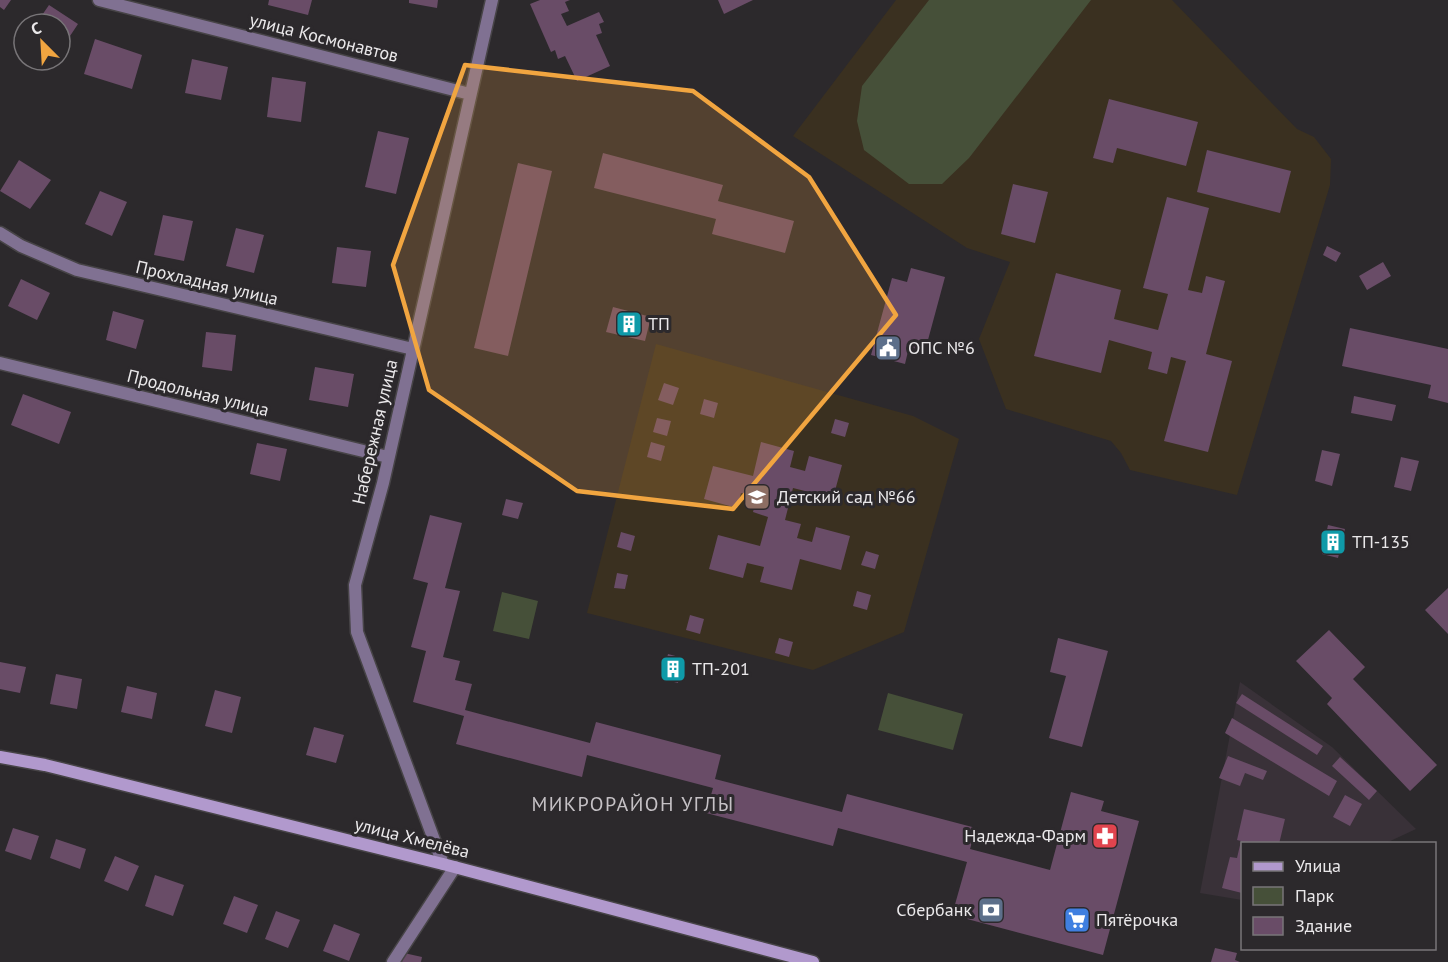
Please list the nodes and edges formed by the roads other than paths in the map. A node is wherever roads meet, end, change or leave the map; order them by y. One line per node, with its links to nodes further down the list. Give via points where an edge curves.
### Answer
1 (99, 0): 3 (street, улица Космонавтов)
2 (492, 0): 3 (street, Набережная улица)
3 (470, 94): 5 (street, Набережная улица)
4 (0, 232): 5 (street, Прохладная улица, via 21,246 77,270)
5 (413, 350): 7 (street, Набережная улица)
6 (0, 363): 7 (street, Продольная улица)
7 (388, 458): 9 (street, Набережная улица, via 355,585 357,632)
8 (0, 757): 9 (main road, улица Хмелёва)
9 (449, 865): 10 (main road, улица Хмелёва); 11 (street)
10 (779, 958): 12 (main road, улица Хмелёва)
11 (393, 962)
12 (813, 962)

